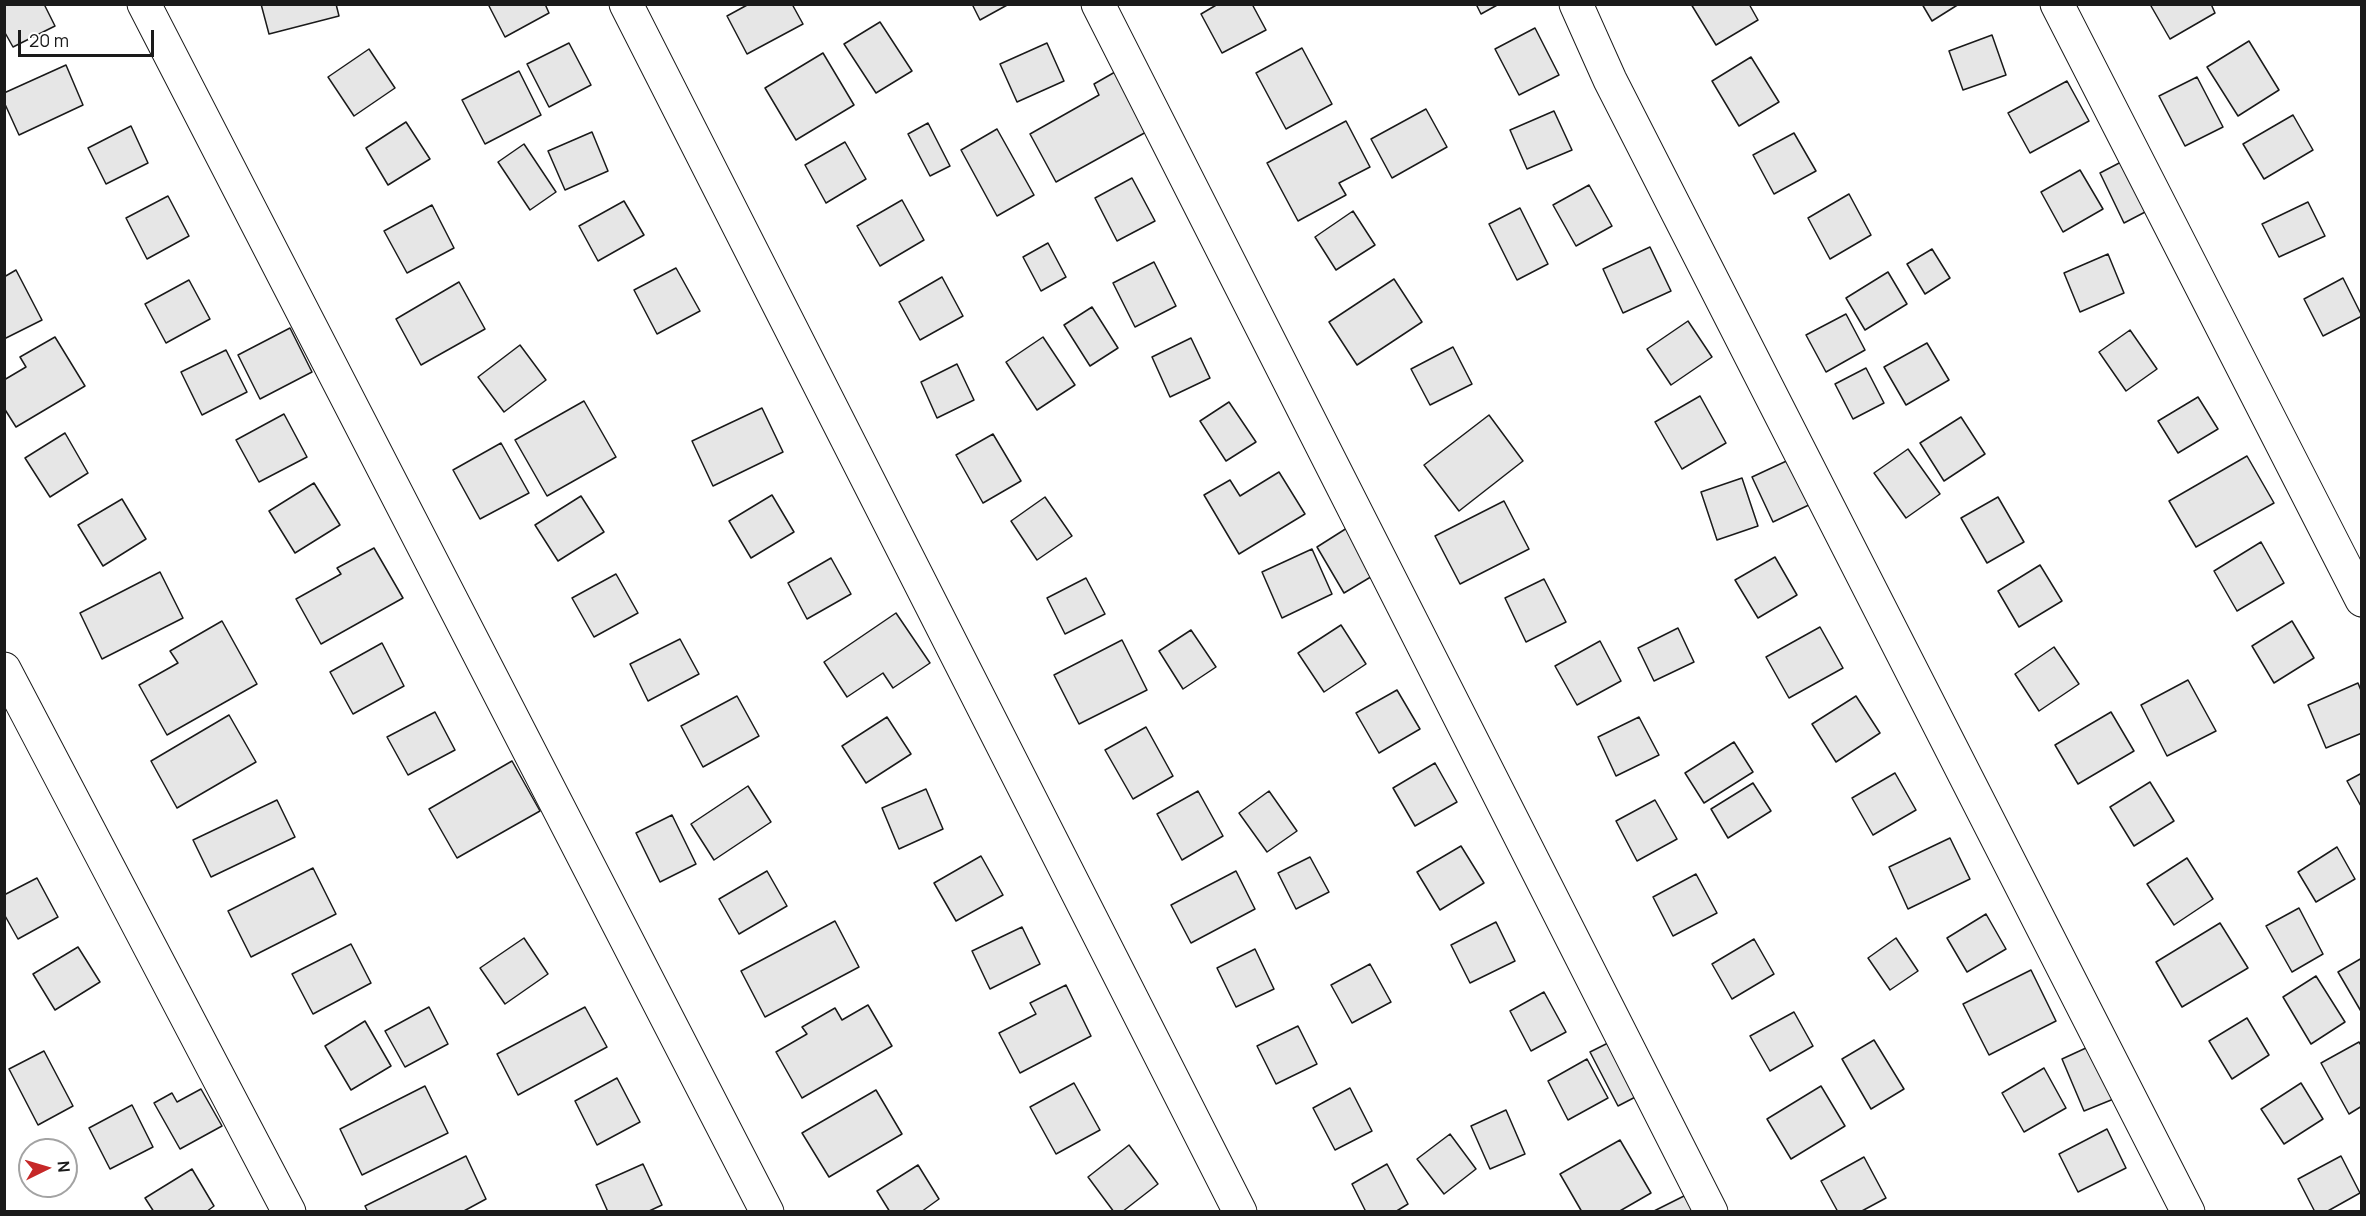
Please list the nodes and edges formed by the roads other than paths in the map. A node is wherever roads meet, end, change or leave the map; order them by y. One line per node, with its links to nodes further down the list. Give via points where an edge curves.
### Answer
1 (144, 4): 9 (street)
2 (626, 4): 10 (street)
3 (1098, 4): 11 (street)
4 (1576, 4): 12 (street, via 1610,80)
5 (2057, 4): 6 (street)
6 (2361, 600)
7 (4, 669): 8 (street)
8 (289, 1212)
9 (766, 1212)
10 (1240, 1212)
11 (1711, 1212)
12 (2188, 1212)

